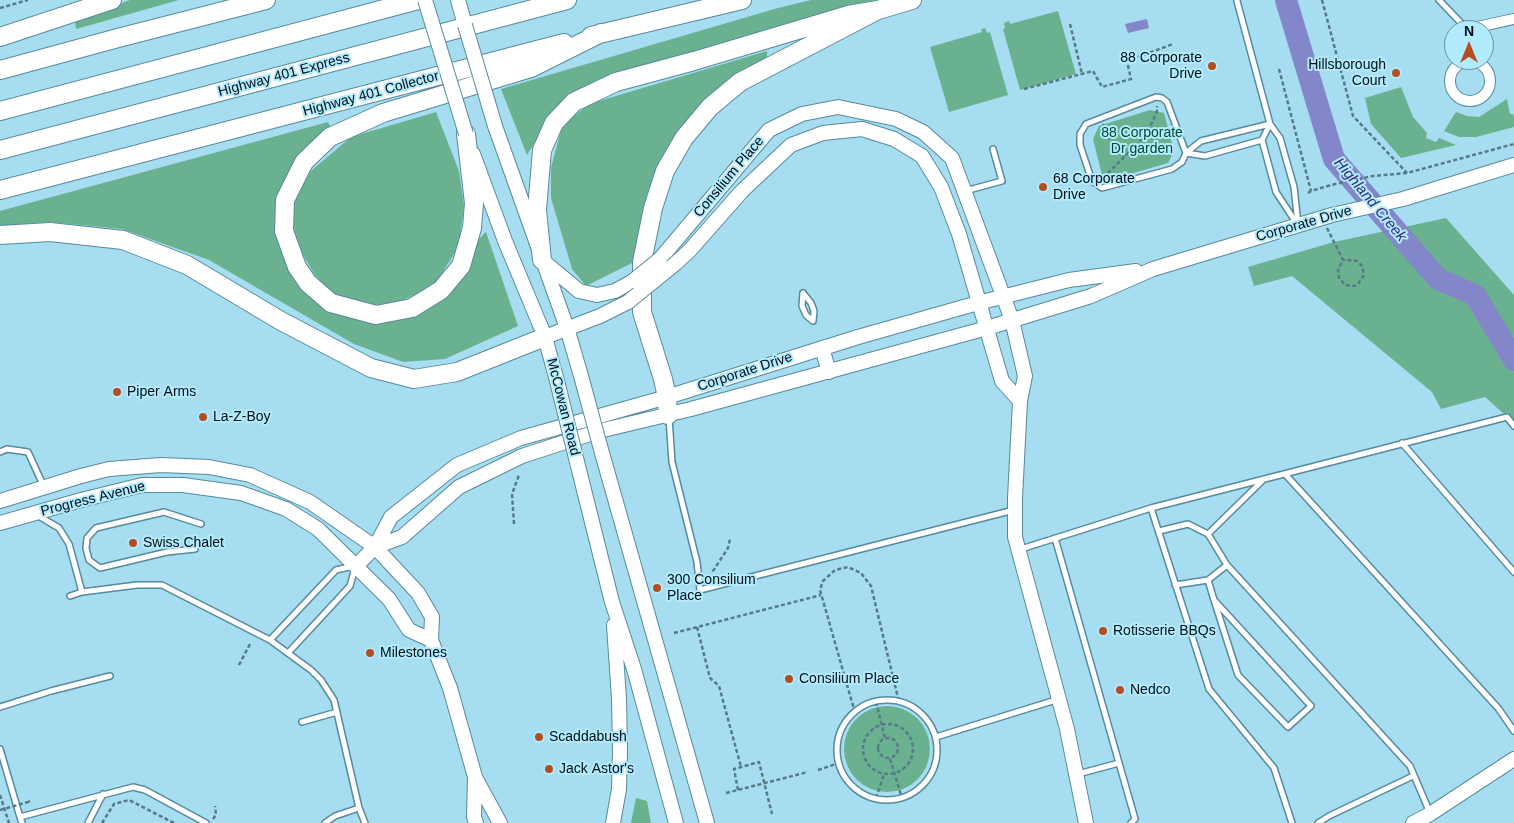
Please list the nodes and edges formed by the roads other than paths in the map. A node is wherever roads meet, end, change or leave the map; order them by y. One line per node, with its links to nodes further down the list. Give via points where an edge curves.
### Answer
1 (112, 0): 19 (highway)
2 (235, 0): 20 (highway)
3 (266, 0): 20 (highway)
4 (418, 0): 23 (highway)
5 (425, 0): 25 (street, McCowan Road, bridge)
6 (458, 0): 35 (street, McCowan Road, bridge, via 495,126)
7 (567, 0): 28 (highway, Highway 401 Express)
8 (742, 0): 18 (highway, Highway 401 Collector)
9 (912, 0): 14 (highway)
10 (1440, 0): 13 (lane)
11 (1445, 0): 13 (lane)
12 (1237, 1): 24 (lane)
13 (1447, 8): 16 (lane)
14 (878, 10): 35 (highway, via 848,15 616,82 574,102 554,123 542,150 537,210); 46 (highway, via 740,82 710,107 684,138 665,171 653,208 642,262 642,312)
15 (1514, 19): 17 (street)
16 (1458, 20)
17 (1494, 24)
18 (601, 33): 25 (highway, via 531,68 383,113 330,137 304,162 285,200 284,230 297,268 308,284 331,303 376,315 412,308 441,290 461,266 472,228 474,203); 31 (highway, Highway 401 Collector)
19 (0, 37)
20 (118, 38): 22 (highway)
21 (1469, 60): 21 (street, via 1456,65 1449,83 1454,95 1473,101 1485,94 1490,76 1482,64)
22 (0, 70)
23 (0, 111)
24 (1270, 124): 26 (lane); 29 (lane, via 1201,141); 33 (lane, via 1280,138 1294,187)
25 (466, 134): 43 (street, McCowan Road)
26 (1262, 140): 29 (lane, via 1205,156); 33 (lane, via 1276,192)
27 (993, 148): 32 (lane, via 1002,181)
28 (0, 150)
29 (1186, 153): 29 (lane, via 1167,102 1162,98 1156,97 1086,124 1080,134 1080,145 1092,181 1102,188 1172,169 1182,162)
30 (1514, 165): 33 (street, Corporate Drive)
31 (0, 190)
32 (965, 190): 35 (street, Consilium Place, bridge, via 952,158 923,132 896,119 838,107 802,114 769,130 660,260 615,291 579,292); 38 (street, Consilium Place)
33 (1298, 225): 36 (street, Corporate Drive)
34 (0, 235): 43 (highway, via 50,232 123,240 187,265 281,321 371,368 414,379 457,372)
35 (542, 260): 41 (street, McCowan Road)
36 (1153, 269): 38 (street, Corporate Drive, via 1069,280); 40 (street, Corporate Drive, via 1091,296)
37 (803, 292): 37 (lane, via 802,306 812,321 813,308)
38 (1002, 296): 39 (street, Corporate Drive); 40 (street, Consilium Place)
39 (978, 302): 41 (street, Consilium Place, bridge, via 959,234 941,187 922,156 894,139 862,129 823,133 791,145 742,191 676,263 628,302); 42 (street, Consilium Place); 44 (street, Corporate Drive)
40 (1012, 320): 42 (street, Corporate Drive); 47 (street, Consilium Place, via 1025,376)
41 (567, 328): 43 (street, Consilium Place); 107 (street, McCowan Road, bridge)
42 (987, 328): 45 (street, Corporate Drive); 47 (street, Consilium Place, via 1002,380)
43 (545, 337): 77 (street, McCowan Road, bridge)
44 (822, 348): 45 (street); 46 (street, Corporate Drive)
45 (829, 372): 48 (street, Corporate Drive)
46 (667, 397): 48 (highway); 66 (street, Corporate Drive, via 521,438 457,465 392,517)
47 (1020, 401): 59 (street, Consilium Place)
48 (668, 415): 59 (lane, via 672,462 697,562 700,590); 66 (street, Corporate Drive, via 599,431 522,456 459,487 402,537)
49 (1514, 426): 50 (lane, via 1507,417)
50 (1402, 443): 52 (lane); 71 (lane)
51 (0, 452): 55 (lane, via 7,449 28,452)
52 (1285, 474): 54 (lane); 86 (lane, via 1498,708)
53 (81, 476): 55 (street, Progress Avenue); 57 (street); 66 (street, Progress Avenue, via 109,469 161,465 209,467 250,475 310,502)
54 (1265, 478): 58 (lane); 64 (lane)
55 (44, 487): 56 (street, Progress Avenue)
56 (0, 500)
57 (81, 500): 60 (street, Progress Avenue); 70 (street, Progress Avenue, via 142,484 183,485 241,493 286,509 318,529)
58 (1151, 508): 63 (lane); 65 (lane)
59 (1015, 510): 68 (street, Consilium Place)
60 (34, 513): 61 (street, Progress Avenue); 74 (lane, via 59,528 69,544)
61 (0, 523)
62 (201, 524): 67 (lane, via 164,512 96,528 87,538 86,548 89,560 100,568 167,552)
63 (1159, 532): 64 (lane, via 1188,524); 73 (lane)
64 (1208, 534): 69 (lane)
65 (1055, 538): 68 (lane); 90 (lane)
66 (375, 547): 70 (street, Corporate Drive); 79 (street, Progress Avenue, via 418,593 432,617)
67 (195, 549)
68 (1018, 549): 82 (street, Consilium Place)
69 (1227, 565): 72 (lane); 92 (lane, via 1410,766)
70 (356, 566): 78 (lane, via 336,570); 79 (street, Progress Avenue, via 389,599 409,630); 80 (lane, via 350,586)
71 (1514, 572)
72 (1208, 580): 73 (lane); 76 (lane)
73 (1176, 585): 110 (lane, via 1209,689 1274,768)
74 (82, 592): 75 (lane); 78 (lane, via 162,585)
75 (70, 596)
76 (1214, 600): 76 (lane, via 1238,675 1288,726 1311,706)
77 (612, 602): 105 (street, via 620,750 619,789); 106 (street, McCowan Road)
78 (270, 640): 80 (lane)
79 (431, 640): 93 (street, Progress Avenue, via 450,688)
80 (288, 653): 84 (lane, via 321,680 334,700)
81 (110, 676): 83 (lane)
82 (1059, 699): 87 (lane); 91 (street, Consilium Place)
83 (0, 707)
84 (337, 712): 85 (lane); 95 (lane)
85 (302, 722)
86 (1514, 731)
87 (936, 737): 87 (lane, via 926,718 906,703 885,700 866,704 848,719 838,740 839,763 849,782 862,794 888,800 902,798 923,786 936,764)
88 (0, 749): 97 (lane)
89 (1514, 759): 96 (street)
90 (1119, 764): 91 (lane); 109 (lane, via 1135,819)
91 (1077, 774): 108 (street, Consilium Place)
92 (1413, 776): 96 (lane); 111 (lane)
93 (475, 777): 103 (street, Progress Avenue); 104 (street, Progress Avenue)
94 (103, 794): 97 (lane); 99 (lane); 100 (lane, via 141,788)
95 (359, 808): 101 (lane); 102 (lane)
96 (1430, 814): 112 (street)
97 (20, 817): 98 (lane)
98 (22, 823)
99 (88, 823)
100 (206, 823)
101 (325, 823)
102 (365, 823)
103 (476, 823)
104 (500, 823)
105 (613, 823)
106 (676, 823)
107 (707, 823)
108 (1086, 823)
109 (1131, 823)
110 (1292, 823)
111 (1318, 823)
112 (1413, 823)

